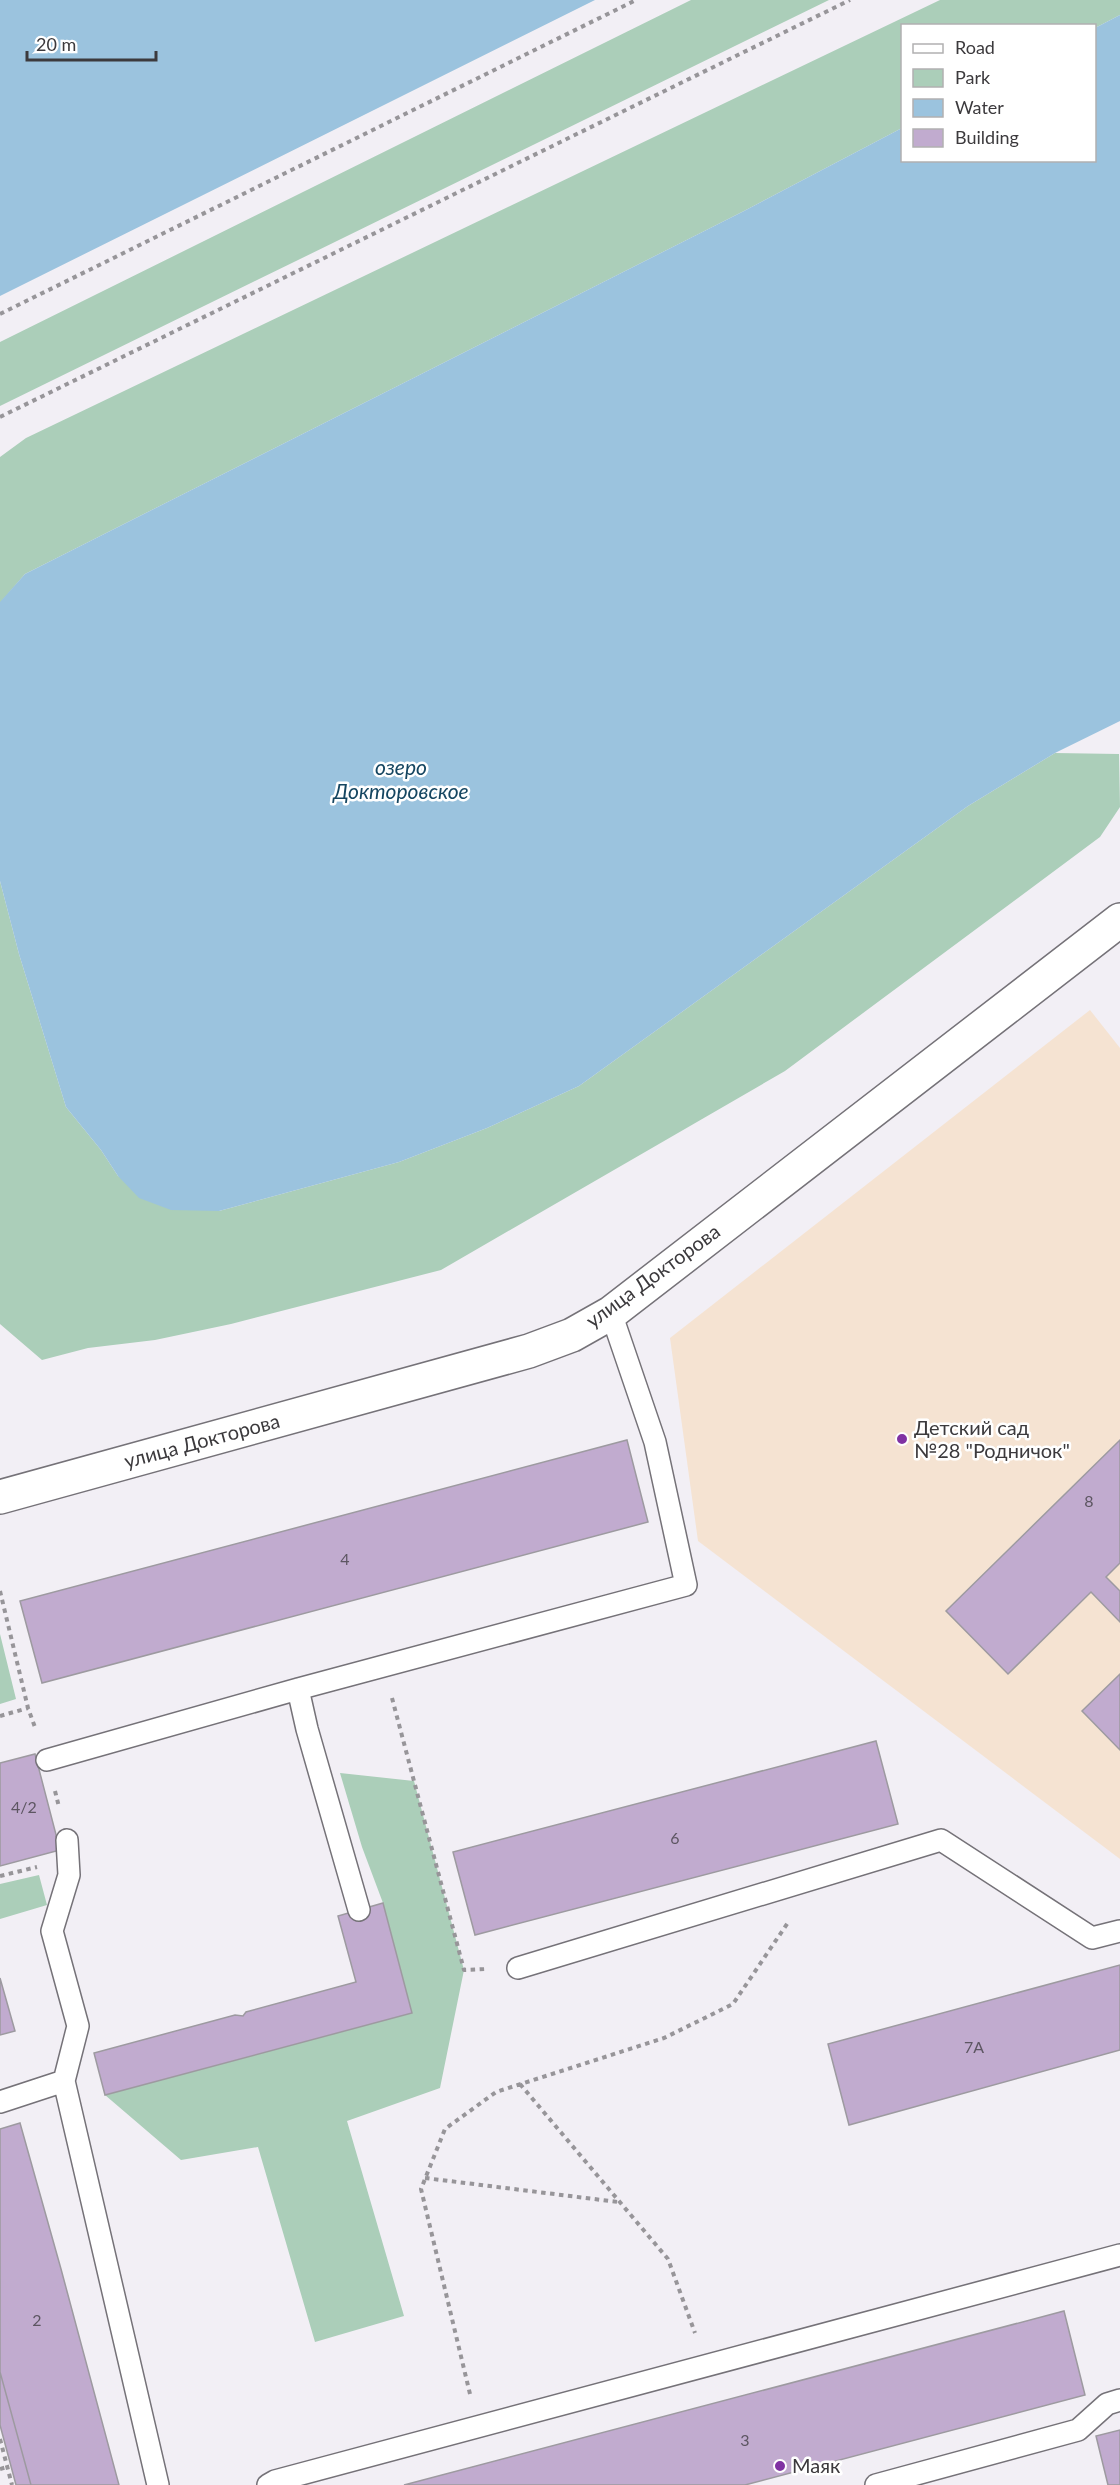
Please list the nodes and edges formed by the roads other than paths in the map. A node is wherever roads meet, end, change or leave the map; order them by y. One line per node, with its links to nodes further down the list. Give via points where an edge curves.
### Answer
1 (1120, 920): 2 (street, улица Докторова)
2 (611, 1313): 3 (street, улица Докторова, via 572,1335 529,1351); 4 (lane, via 655,1442 686,1585)
3 (0, 1497)
4 (298, 1689): 5 (lane); 7 (lane, via 306,1730)
5 (47, 1760)
6 (67, 1840): 10 (lane, via 69,1875 52,1931 78,2026)
7 (359, 1910)
8 (1120, 1931): 9 (lane, via 1092,1938 941,1840)
9 (518, 1968)
10 (64, 2081): 11 (lane); 14 (lane)
11 (0, 2102)
12 (1120, 2255): 15 (lane)
13 (1120, 2400): 16 (lane, via 1107,2404 1078,2430)
14 (158, 2485)
15 (268, 2485)
16 (876, 2485)

